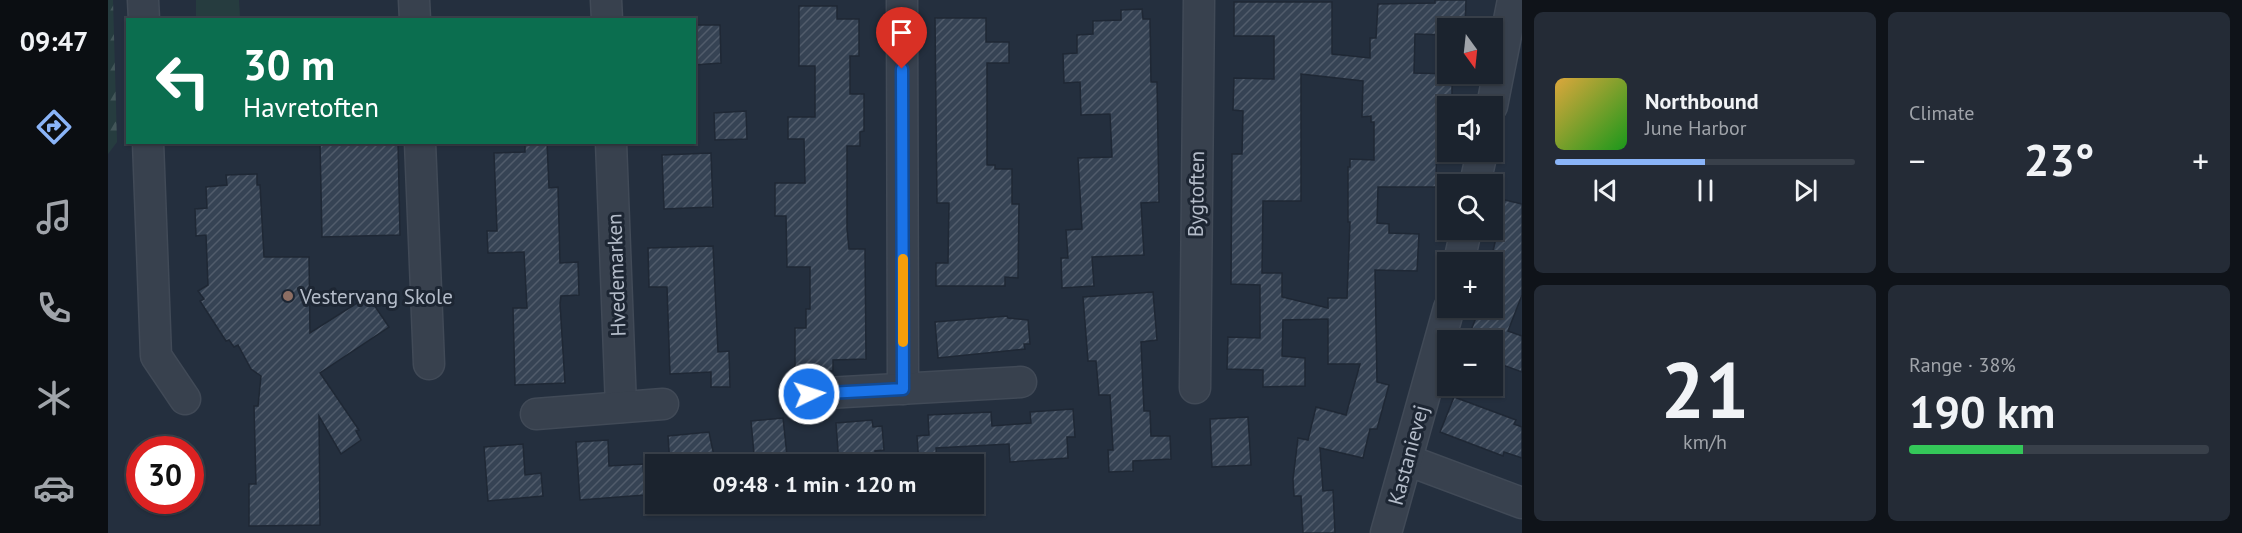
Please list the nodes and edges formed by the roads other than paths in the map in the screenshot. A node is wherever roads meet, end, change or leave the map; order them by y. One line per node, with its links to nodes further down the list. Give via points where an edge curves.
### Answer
1 (143, 0): 7 (street)
2 (414, 0): 8 (street)
3 (606, 0): 9 (street)
4 (902, 0): 18 (street)
5 (1199, 0): 17 (street, Bygtoften)
6 (1514, 0): 10 (street)
7 (144, 18)
8 (415, 18)
9 (607, 18)
10 (1494, 96)
11 (148, 144): 20 (street, via 156,356)
12 (420, 144): 15 (street)
13 (611, 144): 22 (street, Hvedemarken)
14 (1446, 318): 24 (street, Kastanievej)
15 (429, 364)
16 (1021, 382): 18 (street)
17 (1195, 388)
18 (903, 389): 19 (street)
19 (809, 394)
20 (185, 399)
21 (663, 404): 22 (street)
22 (621, 407): 23 (street)
23 (536, 414)
24 (1407, 460): 25 (street); 26 (street, Kastanievej)
25 (1522, 503)
26 (1386, 533)

